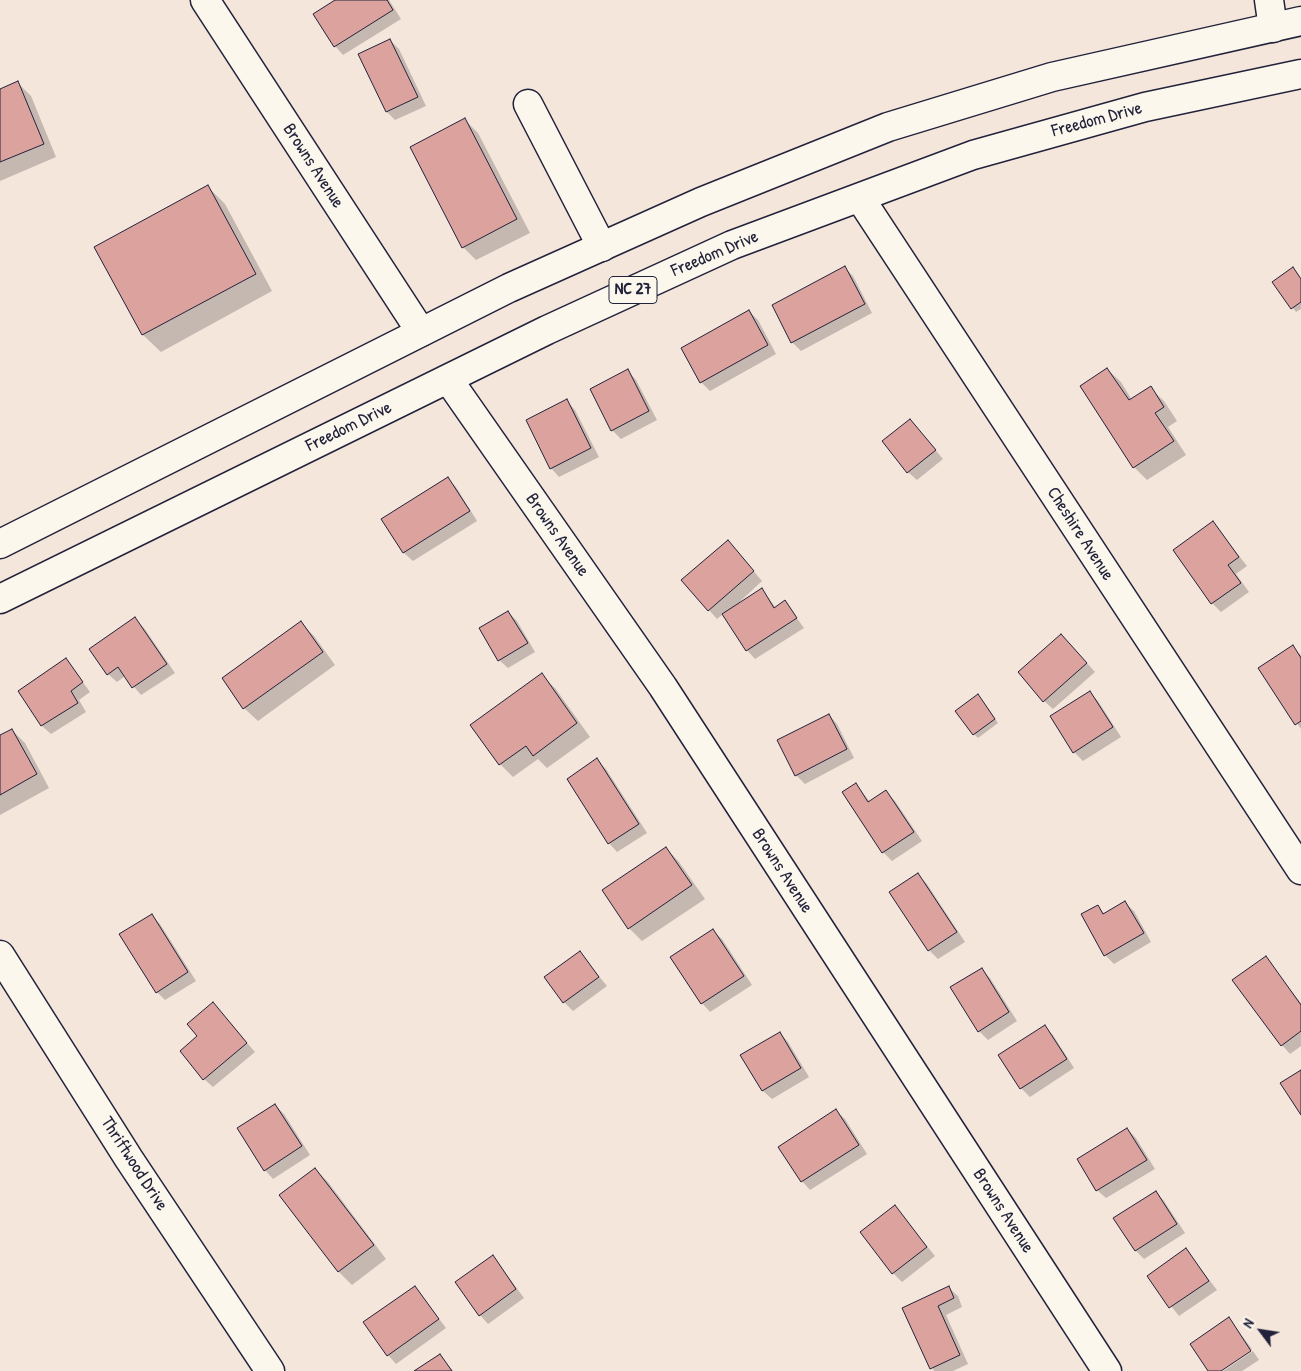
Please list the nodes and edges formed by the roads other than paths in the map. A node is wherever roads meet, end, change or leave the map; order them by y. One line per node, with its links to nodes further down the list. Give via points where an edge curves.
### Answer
1 (205, 0): 9 (main road, Browns Avenue)
2 (1269, 0): 4 (main road)
3 (1301, 22): 4 (main road)
4 (1273, 28): 8 (main road, via 1052,77 888,127 701,202)
5 (1301, 74): 7 (main road, Freedom Drive / NC 27, via 1145,107 1054,131 973,154)
6 (528, 104): 8 (main road)
7 (860, 198): 10 (main road, Freedom Drive / NC 27, via 732,245); 15 (main road, Cheshire Avenue)
8 (602, 247): 9 (main road)
9 (421, 332): 11 (main road)
10 (448, 379): 14 (main road, Freedom Drive / NC 27); 18 (main road, Browns Avenue, via 666,692)
11 (209, 439): 12 (main road); 13 (main road, via 202,455 194,462)
12 (0, 544)
13 (0, 560)
14 (0, 599)
15 (1301, 870)
16 (0, 955): 17 (main road, Thriftwood Drive)
17 (270, 1371)
18 (1107, 1371)

